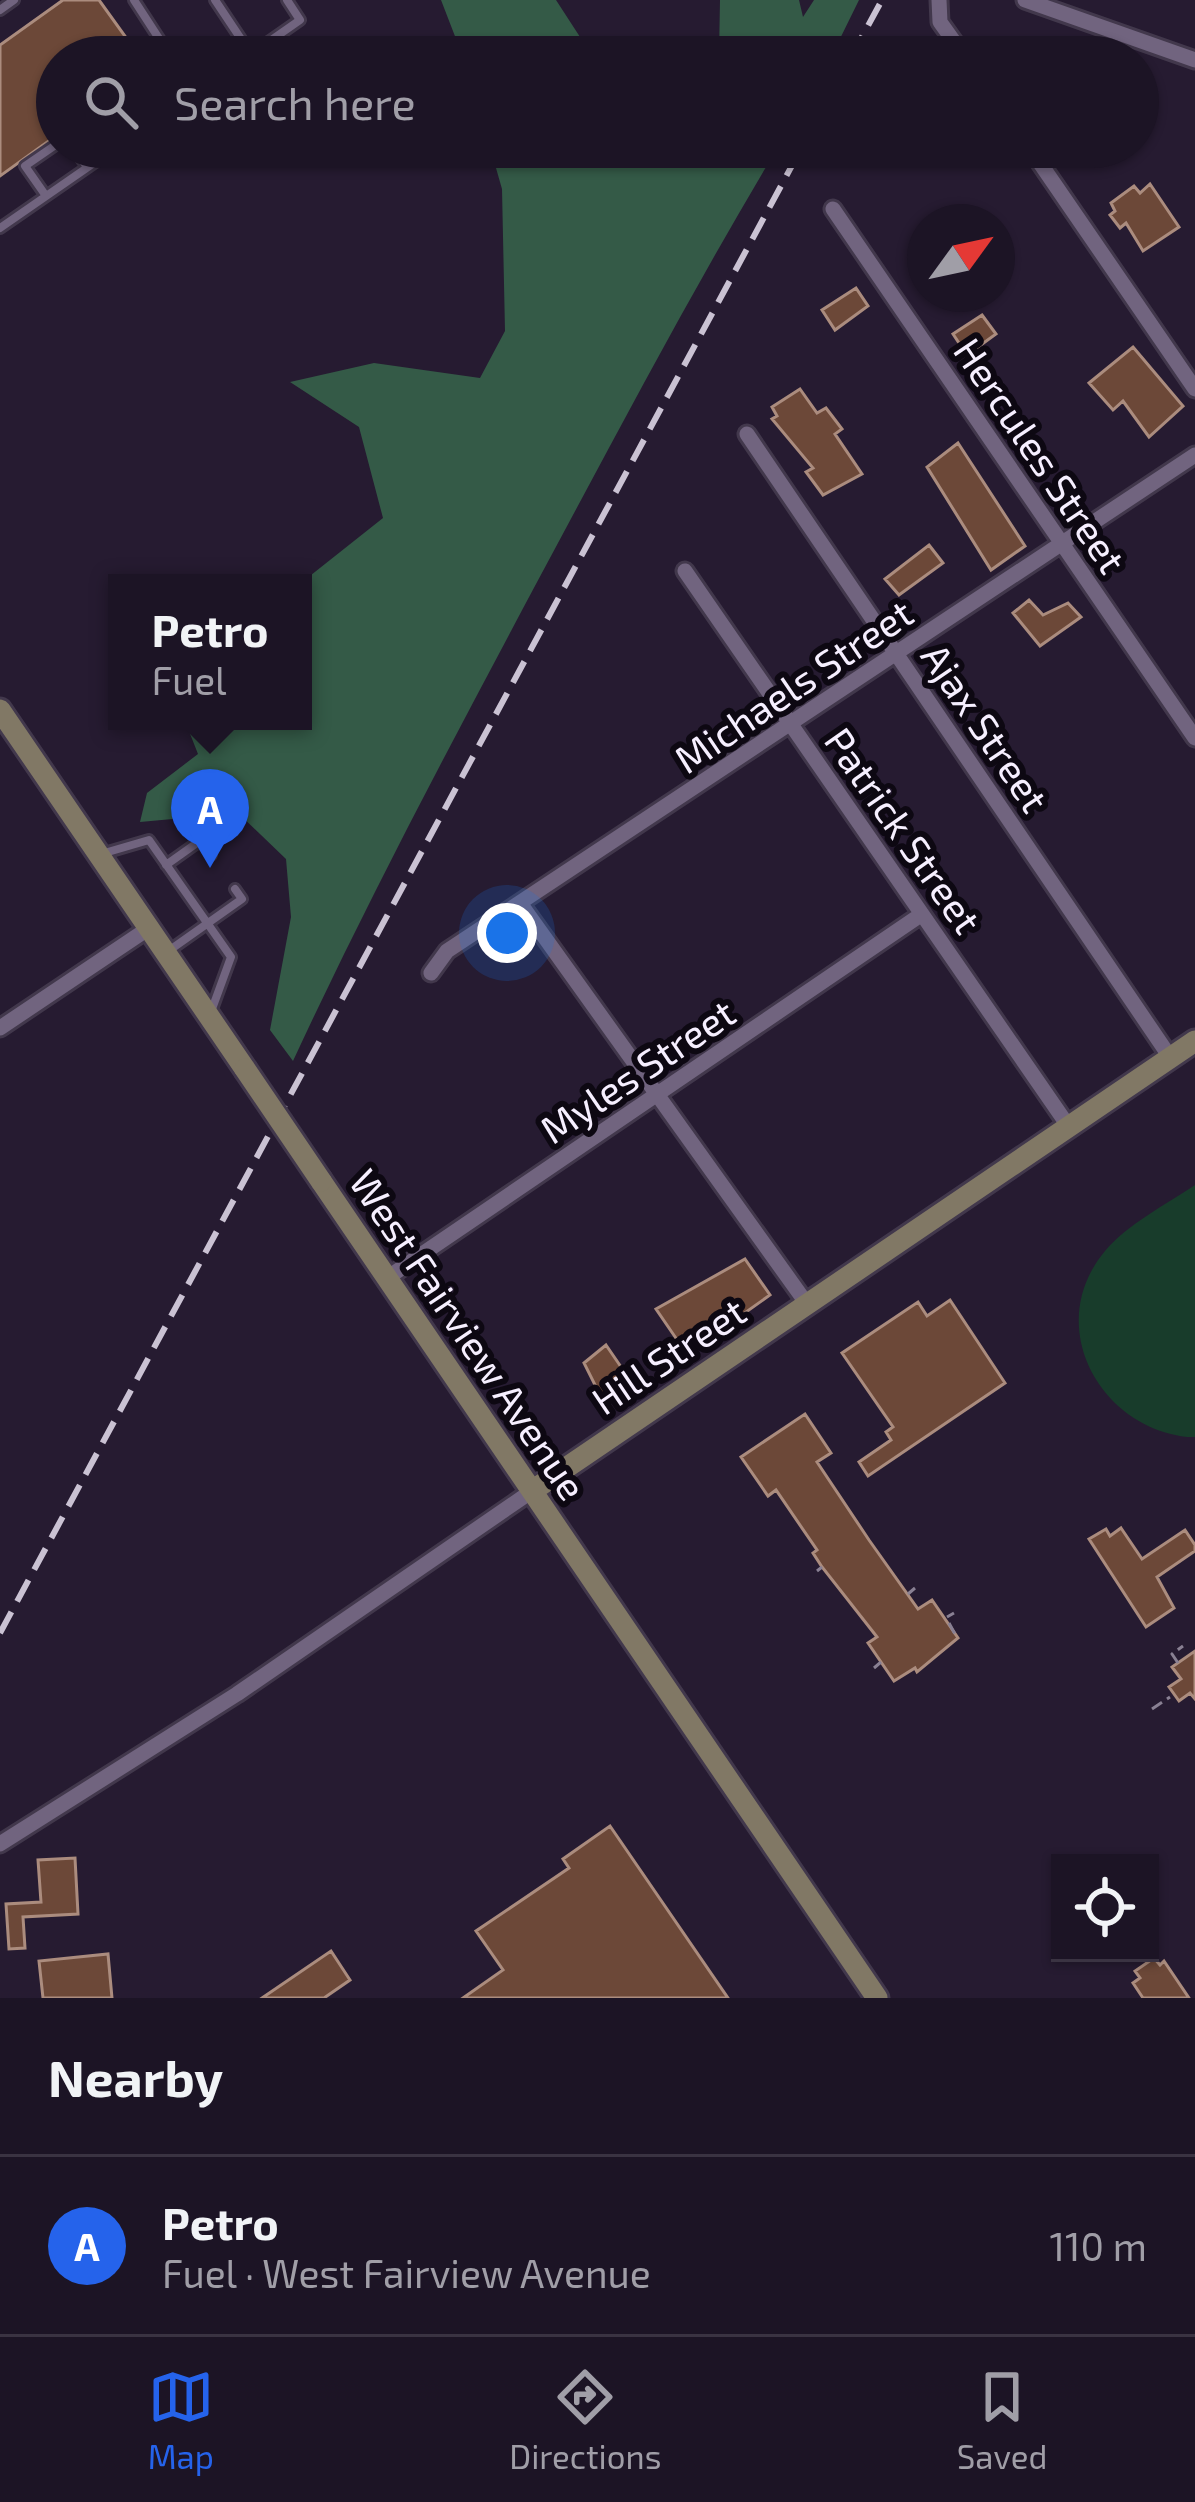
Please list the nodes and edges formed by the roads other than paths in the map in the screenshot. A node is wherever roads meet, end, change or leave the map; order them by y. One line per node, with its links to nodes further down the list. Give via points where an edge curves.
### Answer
1 (14, 0): 7 (lane)
2 (134, 0): 8 (lane)
3 (215, 0): 9 (lane)
4 (287, 0): 10 (lane, via 300,20)
5 (939, 0): 11 (street)
6 (1035, 1): 12 (street)
7 (0, 10)
8 (157, 36)
9 (237, 36)
10 (277, 36)
11 (950, 36)
12 (1130, 36)
13 (1159, 47): 14 (street)
14 (1195, 60)
15 (36, 159): 18 (lane, via 26,166)
16 (86, 168): 18 (lane)
17 (1042, 168): 21 (street)
18 (46, 196): 20 (lane)
19 (833, 209): 24 (street, Hercules Street)
20 (0, 228)
21 (1195, 389)
22 (747, 434): 26 (street, Ajax Street)
23 (1195, 455): 24 (street, Michaels Street)
24 (1064, 546): 26 (street, Michaels Street); 29 (street, Hercules Street)
25 (685, 571): 28 (street, Patrick Street)
26 (897, 655): 28 (street, Michaels Street); 45 (street, Ajax Street)
27 (0, 710): 32 (main road, West Fairview Avenue)
28 (791, 725): 36 (street, Michaels Street); 37 (street, Patrick Street)
29 (1195, 738)
30 (225, 823): 31 (lane)
31 (201, 840): 33 (lane); 34 (lane)
32 (99, 854): 34 (lane, via 149,839); 39 (main road, West Fairview Avenue)
33 (212, 855)
34 (166, 865): 38 (lane)
35 (235, 889): 38 (lane, via 242,898)
36 (520, 903): 41 (street, Michaels Street, via 447,951); 46 (street)
37 (922, 914): 46 (street, Myles Street); 47 (street, Patrick Street)
38 (207, 923): 40 (lane); 42 (lane, via 231,957)
39 (149, 928): 40 (main road, West Fairview Avenue); 43 (street)
40 (166, 953): 42 (main road, West Fairview Avenue)
41 (431, 973)
42 (209, 1016): 48 (main road, West Fairview Avenue, bridge)
43 (0, 1028)
44 (1195, 1041): 45 (main road, Hill Street)
45 (1170, 1057): 47 (main road, Hill Street)
46 (658, 1096): 48 (street, Myles Street); 49 (street)
47 (1069, 1127): 49 (main road, Hill Street)
48 (387, 1278): 50 (main road, West Fairview Avenue)
49 (807, 1304): 50 (main road, Hill Street)
50 (532, 1491): 51 (street, Hill Street, via 237,1694); 52 (main road, West Fairview Avenue)
51 (0, 1844)
52 (878, 1998)

